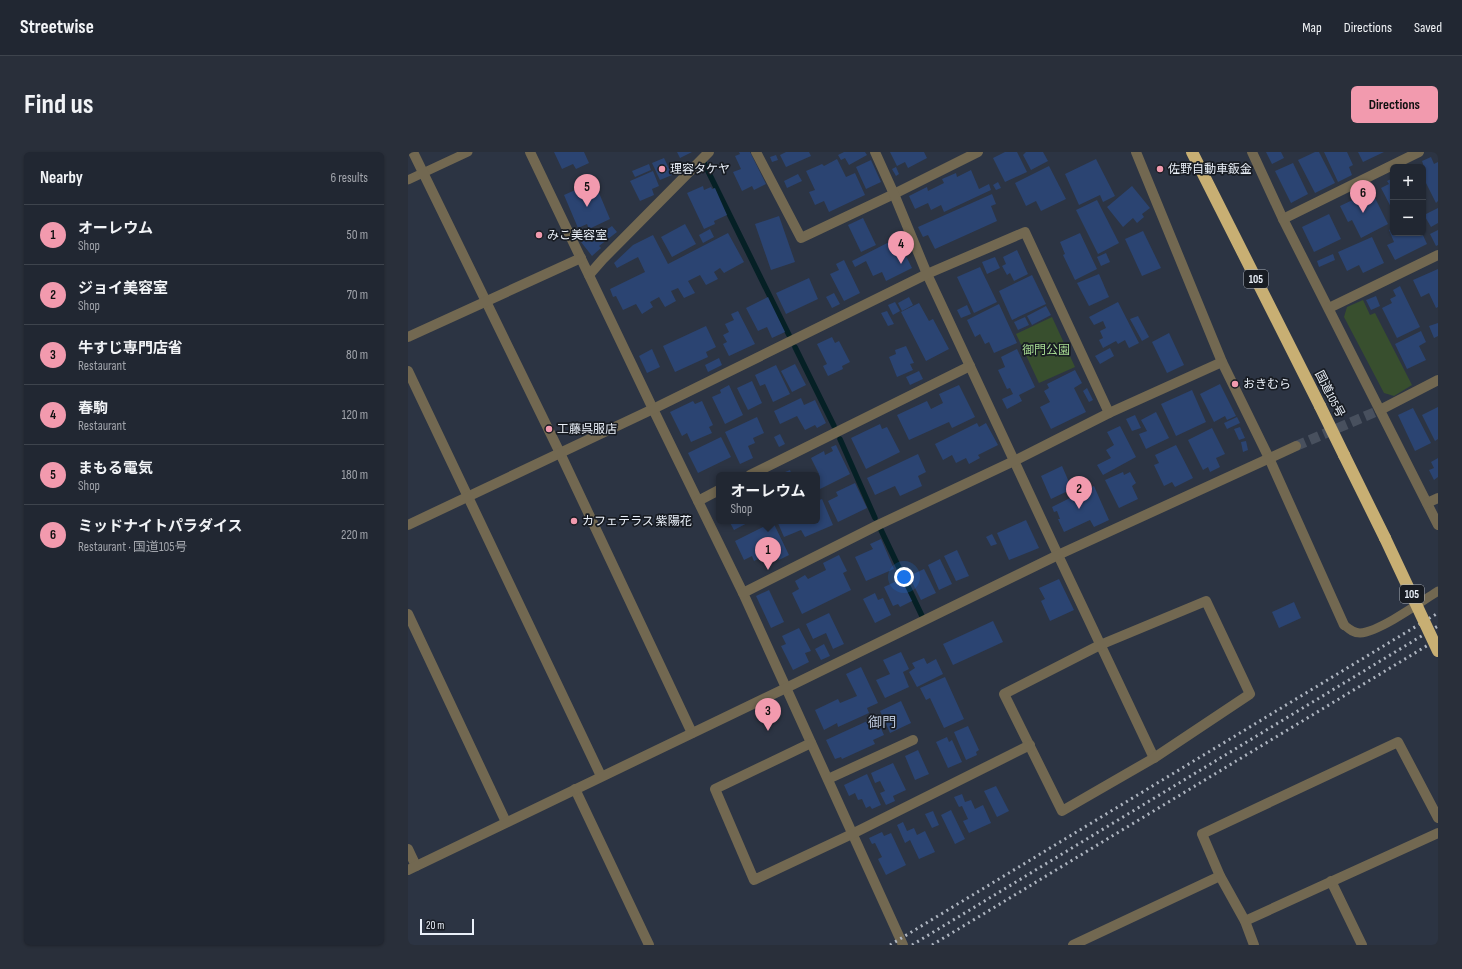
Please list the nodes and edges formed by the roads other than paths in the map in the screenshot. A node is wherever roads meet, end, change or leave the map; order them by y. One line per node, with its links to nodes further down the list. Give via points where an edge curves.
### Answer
1 (413, 152): 12 (street)
2 (468, 152): 12 (lane)
3 (530, 152): 17 (street)
4 (709, 152): 19 (street)
5 (756, 152): 14 (street, via 801,238)
6 (875, 152): 14 (street)
7 (978, 152): 14 (street)
8 (1136, 152): 23 (street)
9 (1192, 152): 48 (highway, 国道105号 / 105, bridge, via 1320,406)
10 (1252, 152): 15 (street)
11 (1419, 152): 15 (street)
12 (423, 173): 13 (lane); 20 (street)
13 (408, 180)
14 (894, 194): 18 (street)
15 (1283, 219): 21 (street)
16 (1438, 255): 21 (street)
17 (581, 258): 19 (street); 20 (street)
18 (928, 274): 24 (street); 27 (street); 29 (street, via 1025,232)
19 (589, 275): 27 (street)
20 (485, 301): 22 (street); 31 (street)
21 (1329, 308): 28 (street)
22 (408, 337)
23 (1222, 362): 29 (street); 32 (street)
24 (970, 366): 33 (street); 34 (street)
25 (408, 371): 36 (street)
26 (1438, 380): 28 (street)
27 (653, 409): 31 (street); 38 (street)
28 (1380, 410): 39 (street)
29 (1108, 413): 33 (street)
30 (1296, 446): 32 (street)
31 (560, 453): 36 (street); 50 (street)
32 (1269, 458): 42 (street); 46 (street)
33 (1014, 461): 42 (street); 44 (street, via 878,525)
34 (756, 472)
35 (716, 492): 38 (street)
36 (468, 497): 40 (street); 55 (street)
37 (1438, 498): 39 (street)
38 (698, 501): 44 (street)
39 (1427, 503): 41 (street)
40 (408, 525)
41 (1438, 525)
42 (1058, 555): 47 (street); 49 (street)
43 (1438, 591): 46 (lane, via 1382,626 1361,633 1351,631)
44 (743, 593): 49 (street)
45 (408, 614): 59 (street)
46 (1344, 625)
47 (1100, 645): 53 (street, via 1004,694); 54 (street); 54 (street, via 1206,600 1250,694)
48 (1438, 651)
49 (786, 688): 50 (street); 52 (street)
50 (692, 733): 55 (street)
51 (913, 740): 56 (street)
52 (811, 743): 56 (street); 61 (street, via 715,790 754,880)
53 (1030, 745): 54 (street, via 1062,811); 61 (street)
54 (1154, 758)
55 (601, 776): 57 (street)
56 (828, 779): 61 (street)
57 (575, 789): 59 (street); 67 (street)
58 (1438, 818): 64 (street, via 1398,742 1202,834)
59 (506, 822): 63 (street)
60 (1438, 833): 65 (street)
61 (852, 834): 68 (street)
62 (408, 849): 63 (street)
63 (412, 868)
64 (1220, 876): 66 (street); 69 (street)
65 (1331, 881): 66 (street); 71 (street)
66 (1245, 921): 70 (street)
67 (648, 945)
68 (903, 945)
69 (1073, 945)
70 (1254, 945)
71 (1362, 945)

